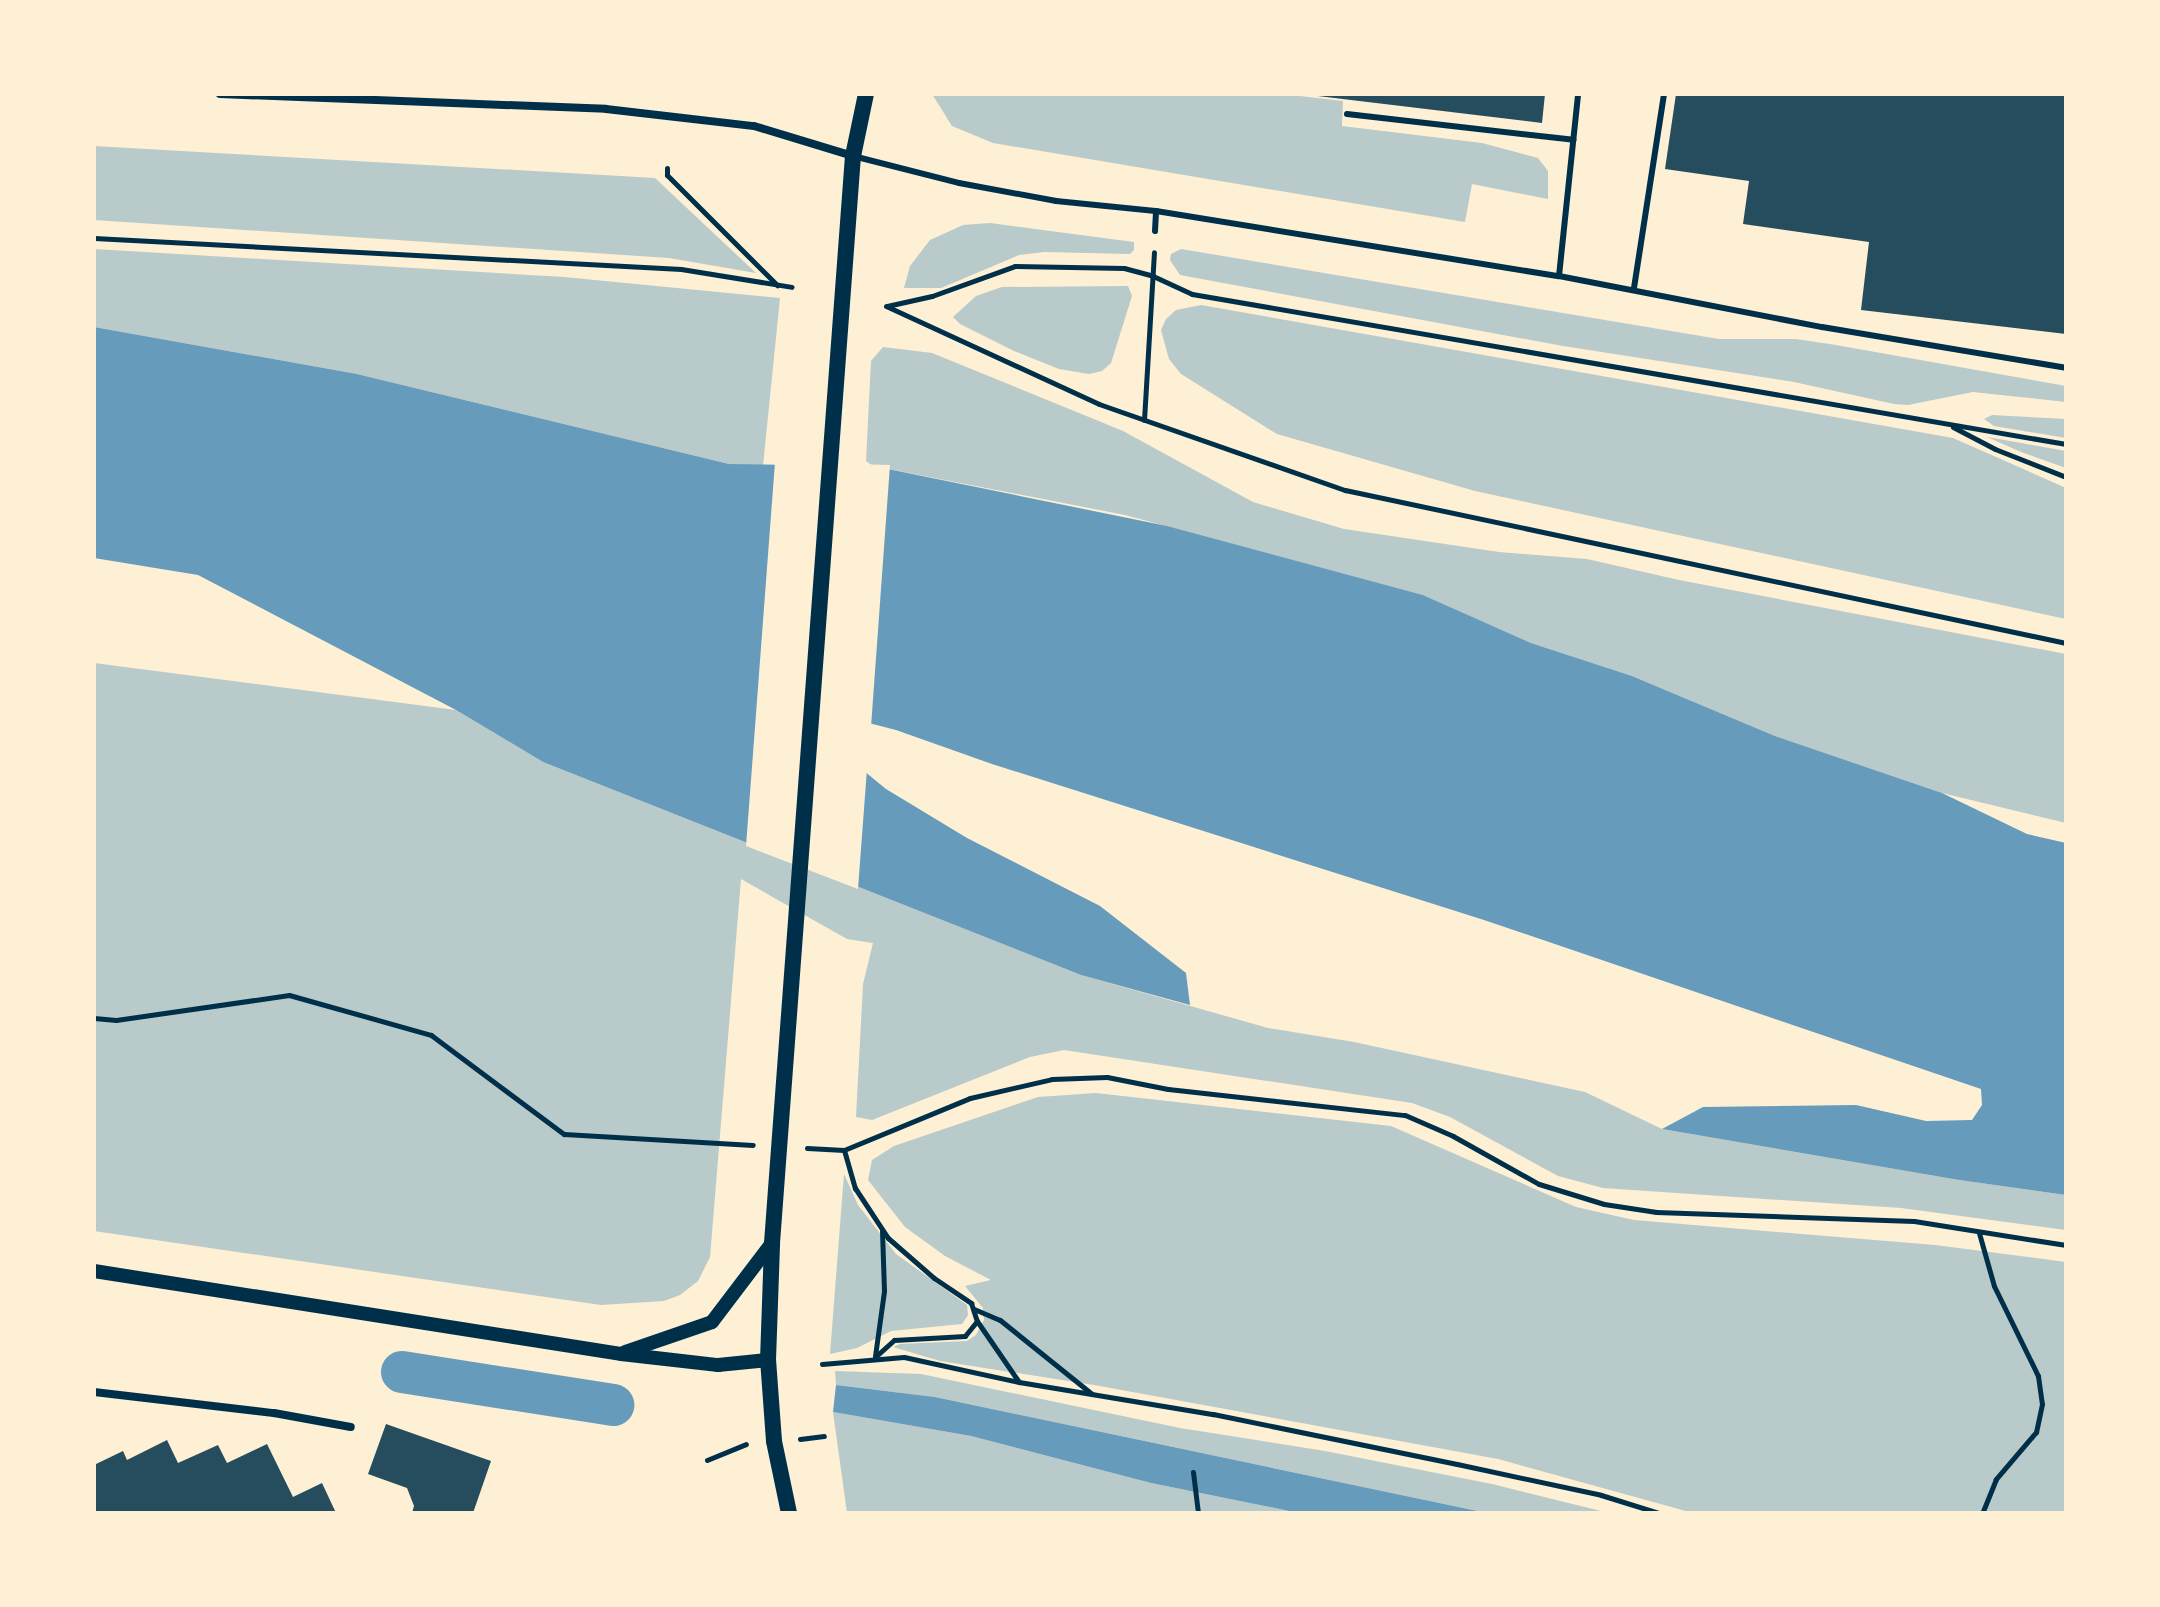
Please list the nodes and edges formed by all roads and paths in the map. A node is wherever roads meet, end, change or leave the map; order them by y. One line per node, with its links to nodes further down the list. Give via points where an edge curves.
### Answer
1 (220, 94): 7 (street, via 606,109 754,126)
2 (866, 94): 7 (main road)
3 (1578, 94): 6 (lane)
4 (1664, 94): 16 (lane)
5 (1347, 114): 6 (lane)
6 (1574, 140): 13 (lane)
7 (853, 156): 9 (lane, via 1056,201); 29 (main road)
8 (667, 168): 14 (path, via 667,175)
9 (1156, 211): 10 (lane); 13 (lane)
10 (1155, 231): 12 (path)
11 (94, 238): 14 (path, via 681,269)
12 (1153, 276): 18 (path); 18 (path, via 1124,268 1015,266 932,296 886,306); 19 (path, via 1192,294)
13 (1559, 276): 16 (lane)
14 (778, 285): 15 (path)
15 (792, 287)
16 (1634, 288): 17 (lane, via 1822,327)
17 (2066, 368)
18 (1144, 420): 22 (path, via 1345,490)
19 (1948, 425): 20 (path); 21 (path)
20 (2066, 444)
21 (2066, 477)
22 (2066, 643)
23 (94, 1018): 24 (path, via 116,1020 289,995 431,1035 564,1134)
24 (766, 1145)
25 (797, 1147): 26 (path)
26 (844, 1150): 27 (path, via 855,1188); 28 (path, via 970,1098 1052,1079 1107,1077 1181,1091 1405,1115 1539,1184 1604,1204 1656,1212 1914,1221)
27 (882, 1229): 32 (path); 35 (path, via 884,1291)
28 (1979, 1233): 30 (path); 46 (path, via 1994,1286 2038,1376 2042,1404 2036,1432 1996,1479)
29 (772, 1243): 34 (street, via 712,1322); 36 (main road)
30 (2066, 1245)
31 (94, 1271): 34 (street)
32 (973, 1309): 33 (path); 40 (path, via 1000,1320)
33 (977, 1321): 35 (path, via 965,1336 894,1340); 38 (path)
34 (621, 1354): 36 (street, via 718,1365)
35 (875, 1357): 37 (path); 38 (path, via 904,1357)
36 (768, 1360): 43 (main road, via 774,1441)
37 (822, 1364)
38 (1019, 1382): 40 (path)
39 (94, 1392): 41 (street)
40 (1093, 1395): 45 (path, via 1442,1460)
41 (351, 1427)
42 (1193, 1472): 44 (path)
43 (789, 1513)
44 (1198, 1513)
45 (1659, 1513)
46 (1982, 1513)

